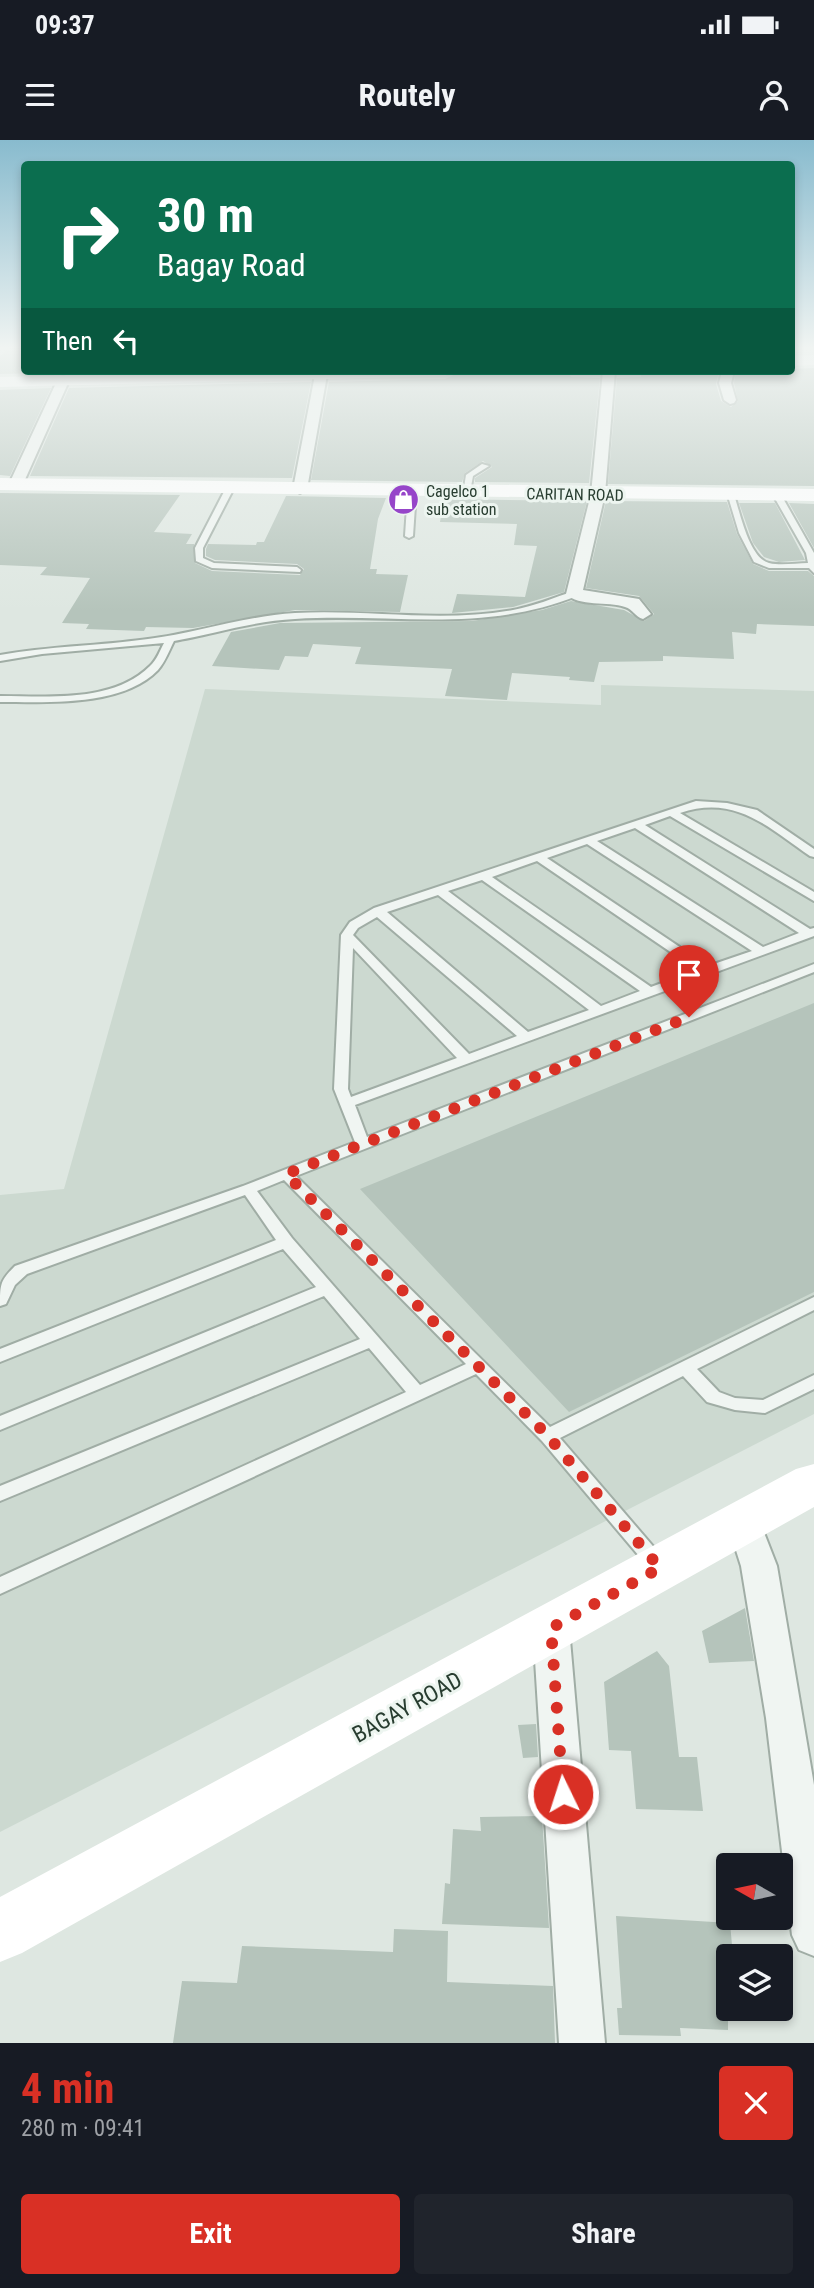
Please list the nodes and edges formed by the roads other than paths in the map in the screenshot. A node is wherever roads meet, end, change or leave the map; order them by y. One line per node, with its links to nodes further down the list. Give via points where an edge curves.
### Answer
1 (34, 435): 5 (street)
2 (310, 435): 7 (street)
3 (603, 435): 10 (street)
4 (485, 466): 9 (lane, via 470,475)
5 (8, 484): 6 (street, CARITAN ROAD)
6 (230, 488): 7 (street, CARITAN ROAD); 16 (lane, via 199,548 199,559 212,565)
7 (300, 489): 8 (street, CARITAN ROAD)
8 (412, 491): 9 (street, CARITAN ROAD); 14 (lane)
9 (466, 492): 10 (street, CARITAN ROAD)
10 (598, 494): 11 (street, CARITAN ROAD); 17 (street)
11 (730, 495): 12 (street, CARITAN ROAD); 15 (lane, via 756,560)
12 (777, 495): 13 (street, CARITAN ROAD); 15 (lane)
13 (814, 495)
14 (409, 536)
15 (814, 568)
16 (297, 570)
17 (574, 594): 18 (street, via 633,603); 19 (lane, via 555,604 502,615 291,616)
18 (642, 614)
19 (170, 639): 20 (lane); 21 (lane, via 155,668 138,681 78,697)
20 (0, 658)
21 (0, 699)
22 (672, 813): 23 (lane); 25 (lane, via 696,804 752,812); 29 (lane)
23 (636, 824): 24 (lane); 31 (lane)
24 (588, 840): 26 (lane); 33 (lane)
25 (814, 854)
26 (538, 857): 27 (lane); 35 (lane)
27 (482, 876): 28 (lane); 36 (lane)
28 (439, 890): 30 (lane); 37 (lane)
29 (814, 897)
30 (378, 911): 32 (lane, via 354,925); 38 (lane)
31 (811, 933): 33 (lane)
32 (347, 935): 39 (lane); 40 (lane, via 341,1089)
33 (761, 951): 35 (lane)
34 (814, 968): 41 (lane)
35 (707, 971): 36 (lane)
36 (650, 992): 37 (lane)
37 (598, 1010): 38 (lane)
38 (526, 1037): 39 (lane)
39 (466, 1059): 40 (lane)
40 (346, 1103): 41 (lane)
41 (363, 1144): 42 (lane)
42 (286, 1174): 43 (lane); 50 (lane)
43 (248, 1189): 44 (lane); 46 (lane, via 21,1270 8,1282)
44 (286, 1242): 45 (lane); 49 (lane)
45 (326, 1289): 48 (lane); 54 (lane)
46 (0, 1300)
47 (814, 1303): 51 (lane)
48 (373, 1340): 53 (lane); 57 (lane)
49 (0, 1356)
50 (478, 1366): 53 (lane); 55 (lane)
51 (686, 1368): 52 (lane, via 713,1397 735,1404 765,1407); 55 (lane)
52 (814, 1381)
53 (418, 1394): 60 (lane)
54 (0, 1423)
55 (548, 1436): 59 (lane)
56 (814, 1483): 58 (street, BAGAY ROAD)
57 (0, 1494)
58 (744, 1522): 59 (street, BAGAY ROAD); 63 (street, via 759,1566 783,1704)
59 (660, 1568): 61 (street, BAGAY ROAD)
60 (0, 1586)
61 (551, 1628): 62 (street, BAGAY ROAD); 64 (street)
62 (0, 1931)
63 (814, 1936)
64 (582, 2043)

